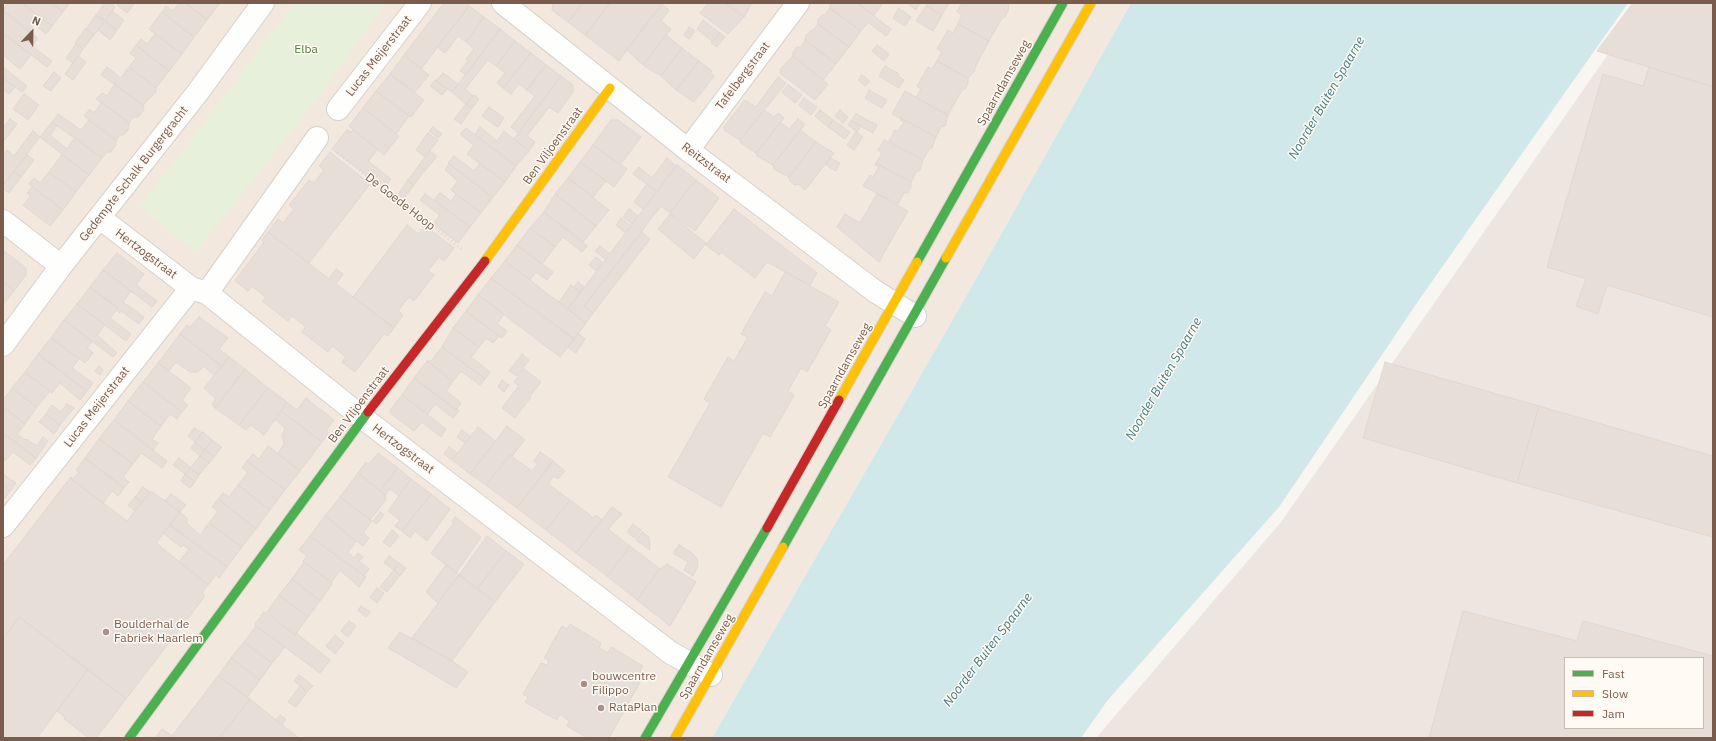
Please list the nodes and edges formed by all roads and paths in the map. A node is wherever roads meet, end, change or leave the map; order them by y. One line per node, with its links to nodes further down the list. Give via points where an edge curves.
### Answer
1 (263, 3): 11 (street, Gedempte Schalk Burgergracht)
2 (420, 3): 8 (street, Lucas Meijerstraat)
3 (798, 3): 10 (street, Tafelbergstraat)
4 (1062, 3): 16 (main road, Spaarndamseweg)
5 (1091, 3): 17 (main road, Spaarndamseweg)
6 (513, 6): 7 (street, Reitzstraat)
7 (610, 88): 10 (street, Reitzstraat); 13 (main road, Ben Viljoenstraat)
8 (338, 109)
9 (317, 138): 13 (path, De Goede Hoop); 15 (street, Lucas Meijerstraat)
10 (688, 150): 16 (street, Reitzstraat)
11 (100, 218): 14 (street, Gedempte Schalk Burgergracht); 15 (street, Hertzogstraat)
12 (3, 221): 14 (street)
13 (482, 265): 19 (main road, Ben Viljoenstraat)
14 (61, 266): 18 (street, Gedempte Schalk Burgergracht)
15 (199, 290): 19 (street, Hertzogstraat); 20 (street, Lucas Meijerstraat)
16 (894, 303): 17 (street, Reitzstraat); 21 (main road, Spaarndamseweg)
17 (915, 316): 22 (main road, Spaarndamseweg)
18 (3, 345)
19 (363, 418): 21 (street, Hertzogstraat, via 671,653); 23 (main road, Ben Viljoenstraat)
20 (3, 526)
21 (689, 663): 22 (street, Hertzogstraat); 24 (main road, Spaarndamseweg)
22 (711, 675): 25 (main road, Spaarndamseweg)
23 (129, 738)
24 (645, 738)
25 (675, 738)

